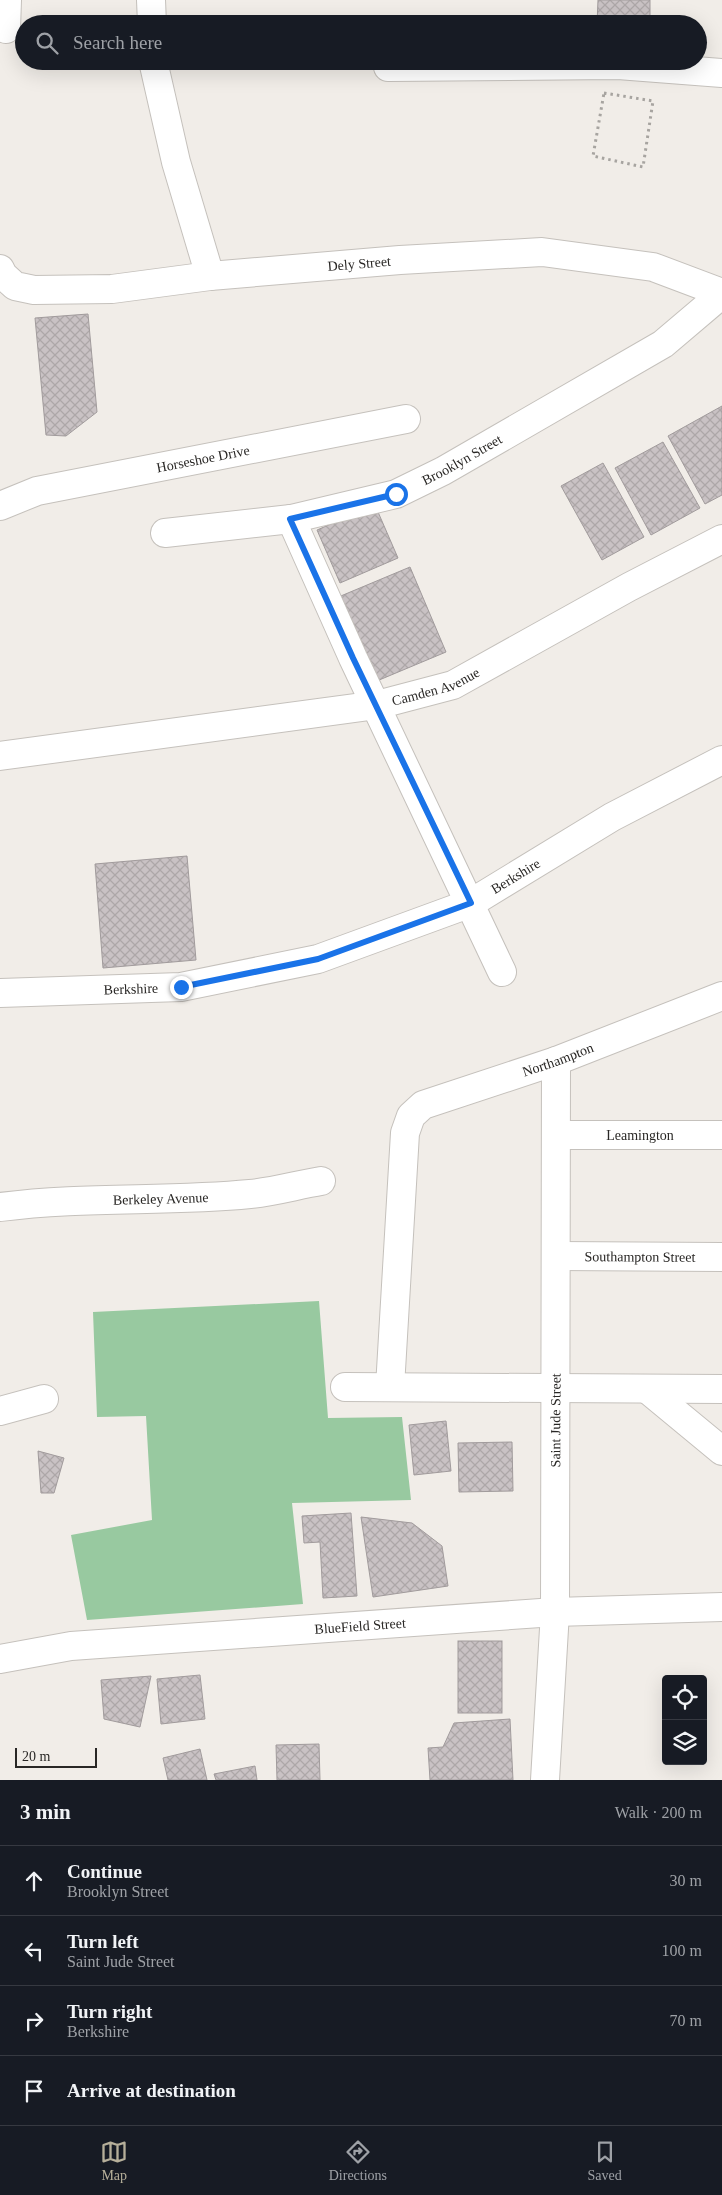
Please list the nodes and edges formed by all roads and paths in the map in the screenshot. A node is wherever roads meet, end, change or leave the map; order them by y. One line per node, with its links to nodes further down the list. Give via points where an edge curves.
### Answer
1 (7, 0): 4 (street)
2 (152, 0): 3 (street)
3 (152, 15)
4 (6, 29)
5 (155, 70): 10 (street, via 176,162)
6 (683, 70): 7 (street)
7 (722, 73)
8 (604, 93): 8 (path, via 653,101 643,167 593,156)
9 (0, 269): 10 (street, Dely Street, via 15,286 34,290 112,289)
10 (210, 276): 11 (street, Dely Street, via 542,252 653,267)
11 (722, 294): 14 (street, Brooklyn Street, via 663,344 443,471 396,494)
12 (406, 419): 13 (street, Horseshoe Drive, via 37,492)
13 (0, 506)
14 (290, 519): 15 (street, Brooklyn Street); 17 (street)
15 (165, 533)
16 (722, 539): 17 (street, Camden Avenue, via 453,685)
17 (377, 705): 18 (street, Camden Avenue); 20 (street)
18 (0, 756)
19 (722, 760): 20 (street, Berkshire, via 612,817)
20 (471, 903): 21 (street); 22 (street, Berkshire, via 318,959 181,987)
21 (502, 972)
22 (0, 993)
23 (722, 996): 24 (street, Northampton)
24 (556, 1061): 25 (street, Saint Jude Street); 32 (street, Northampton, via 423,1106 412,1116 405,1133)
25 (556, 1135): 26 (street, Leamington); 29 (street, Saint Jude Street)
26 (722, 1135)
27 (321, 1180): 28 (street, Berkeley Avenue, via 252,1194 40,1202)
28 (0, 1207)
29 (556, 1256): 30 (street, Southampton Street); 33 (street, Saint Jude Street)
30 (722, 1257)
31 (345, 1387): 32 (street)
32 (390, 1388): 33 (street)
33 (555, 1388): 34 (street); 40 (street, Saint Jude Street)
34 (647, 1389): 35 (street); 38 (street)
35 (722, 1390)
36 (44, 1399): 37 (street)
37 (0, 1411)
38 (722, 1451)
39 (722, 1607): 40 (street, BlueField Street)
40 (555, 1612): 41 (street, BlueField Street, via 71,1646); 42 (street, Saint Jude Street)
41 (0, 1659)
42 (545, 1780)

